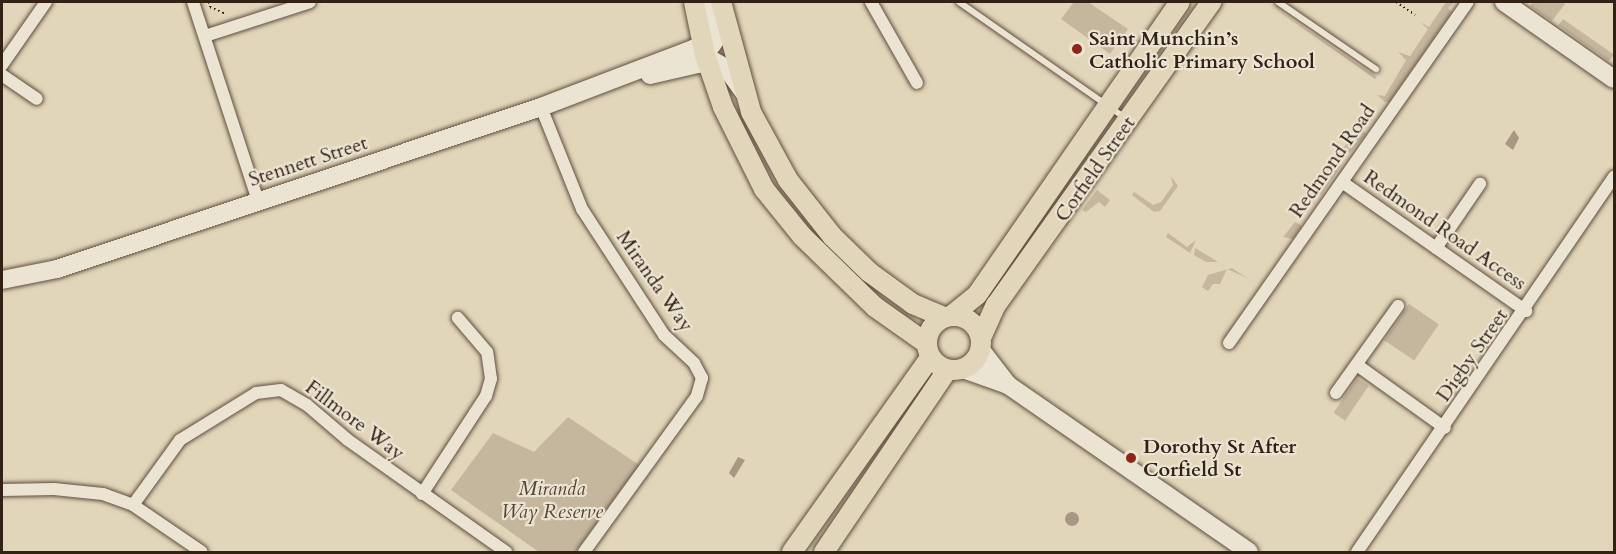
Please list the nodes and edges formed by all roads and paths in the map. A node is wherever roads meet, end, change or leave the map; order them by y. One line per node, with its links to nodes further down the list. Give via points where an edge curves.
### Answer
1 (46, 2): 20 (street)
2 (193, 2): 18 (street)
3 (209, 2): 16 (path, via 210,7)
4 (310, 2): 18 (street)
5 (694, 2): 19 (main road)
6 (710, 2): 19 (street, via 714,42)
7 (721, 2): 25 (main road)
8 (871, 2): 24 (street)
9 (959, 2): 28 (lane)
10 (1180, 2): 28 (main road, Corfield Street)
11 (1211, 2): 29 (main road, Corfield Street)
12 (1278, 2): 21 (lane)
13 (1396, 2): 17 (path)
14 (1468, 2): 31 (street, Redmond Road)
15 (1504, 2): 23 (street)
16 (226, 14)
17 (1415, 15)
18 (205, 36): 33 (street)
19 (705, 55): 25 (street, via 727,69); 27 (street, Stennett Street, via 689,67 627,77); 42 (main road, via 742,151 764,189 802,236 875,307)
20 (2, 65)
21 (1376, 69)
22 (2, 75): 26 (street)
23 (1614, 79)
24 (917, 83)
25 (744, 92): 38 (main road, via 773,155 832,236 890,288)
26 (37, 99)
27 (541, 107): 33 (street, Stennett Street); 53 (street, Miranda Way, via 582,209 664,335 694,363 702,378 697,396)
28 (1110, 107): 29 (lane); 38 (main road, Corfield Street, via 976,295)
29 (1128, 121): 41 (main road, Corfield Street, via 996,305)
30 (1614, 177): 37 (street, Digby Street)
31 (1342, 182): 34 (street, Redmond Road Access); 40 (street, Redmond Road)
32 (1480, 184): 34 (street)
33 (258, 201): 35 (street, Stennett Street, via 57,269)
34 (1436, 248): 37 (street, Redmond Road Access)
35 (2, 280)
36 (1398, 306): 43 (street)
37 (1526, 311): 47 (street, Digby Street)
38 (948, 316): 41 (main road, via 967,319); 42 (main road, via 931,327)
39 (458, 318): 49 (street, via 487,352 491,379 486,396)
40 (1228, 343)
41 (981, 344): 44 (main road); 45 (street)
42 (928, 350): 44 (main road); 54 (main road)
43 (1357, 365): 46 (street); 47 (street)
44 (955, 370): 45 (street); 55 (main road)
45 (1008, 385): 56 (street)
46 (1336, 393)
47 (1445, 428): 57 (street, Digby Street)
48 (2, 490): 50 (street, via 94,493)
49 (422, 494): 50 (street, Fillmore Way, via 307,405 281,390 256,393 180,440); 52 (street, Fillmore Way)
50 (133, 505): 51 (street)
51 (198, 551)
52 (506, 552)
53 (584, 552)
54 (792, 552)
55 (824, 552)
56 (1249, 552)
57 (1357, 552)

